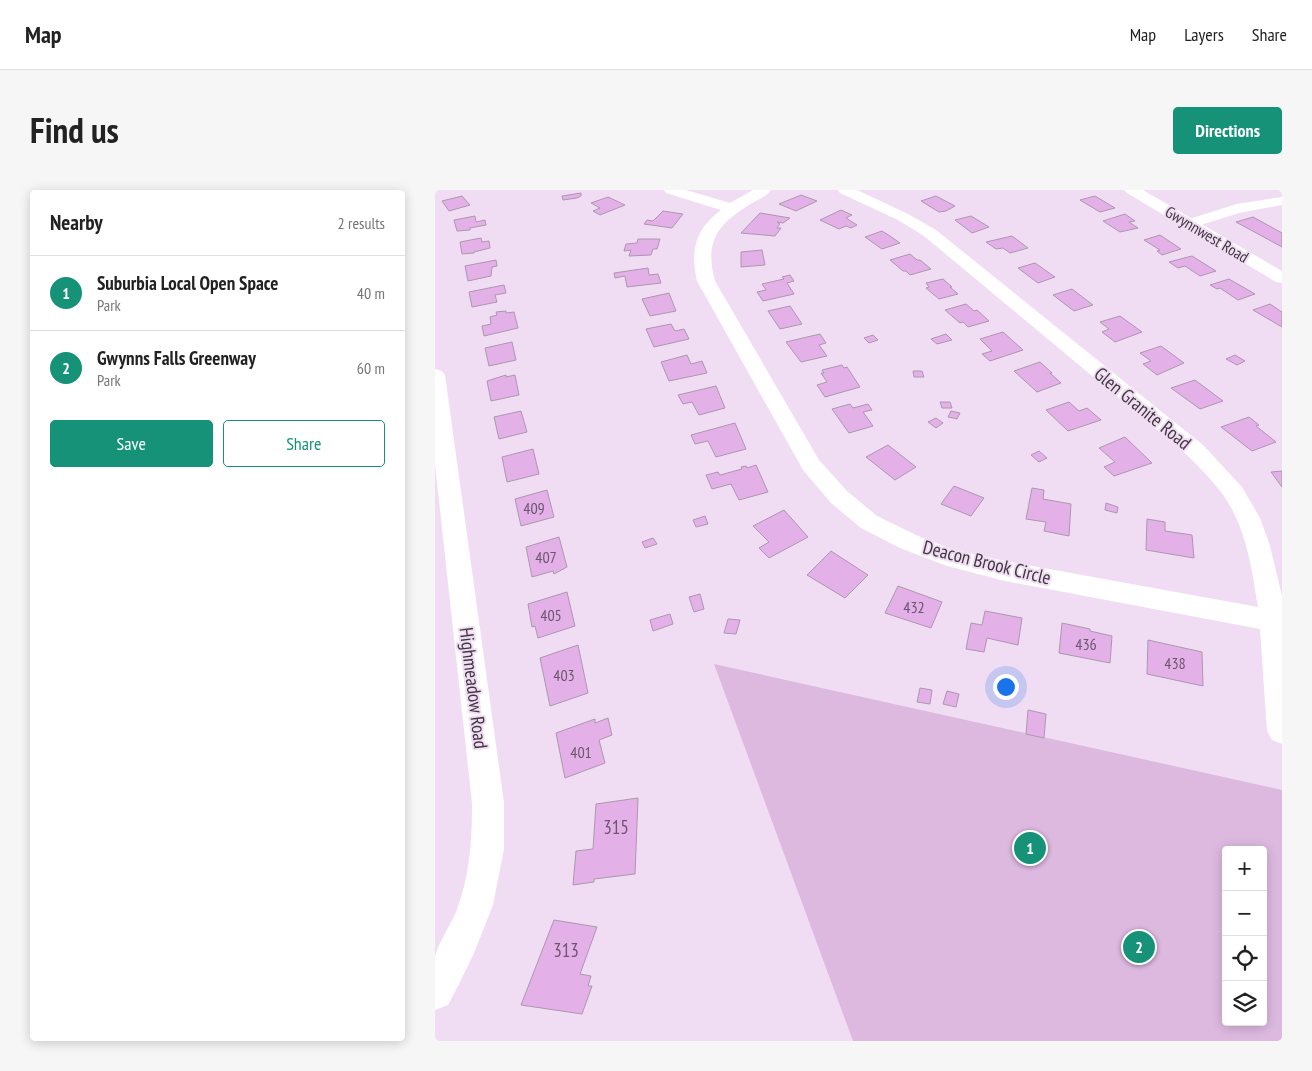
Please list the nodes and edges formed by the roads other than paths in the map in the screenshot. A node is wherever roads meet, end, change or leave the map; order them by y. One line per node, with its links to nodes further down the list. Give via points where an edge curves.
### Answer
1 (671, 190): 6 (street)
2 (764, 190): 6 (street, Deacon Brook Circle)
3 (845, 190): 10 (street, Glen Granite Road, via 903,217 930,234 1217,471 1235,494 1250,523 1262,556)
4 (1132, 190): 7 (street, Gwynnwest Road)
5 (1282, 201): 7 (street, via 1237,209)
6 (733, 209): 10 (street, Deacon Brook Circle, via 716,223 703,243 700,266 706,281 811,465 839,497 869,522 909,542 957,559)
7 (1191, 223): 8 (street, Gwynnwest Road)
8 (1282, 278)
9 (435, 374): 12 (street, Highmeadow Road, via 488,812 488,849 477,899 451,964)
10 (1277, 621): 11 (street, Glen Granite Road)
11 (1282, 731)
12 (435, 992)

